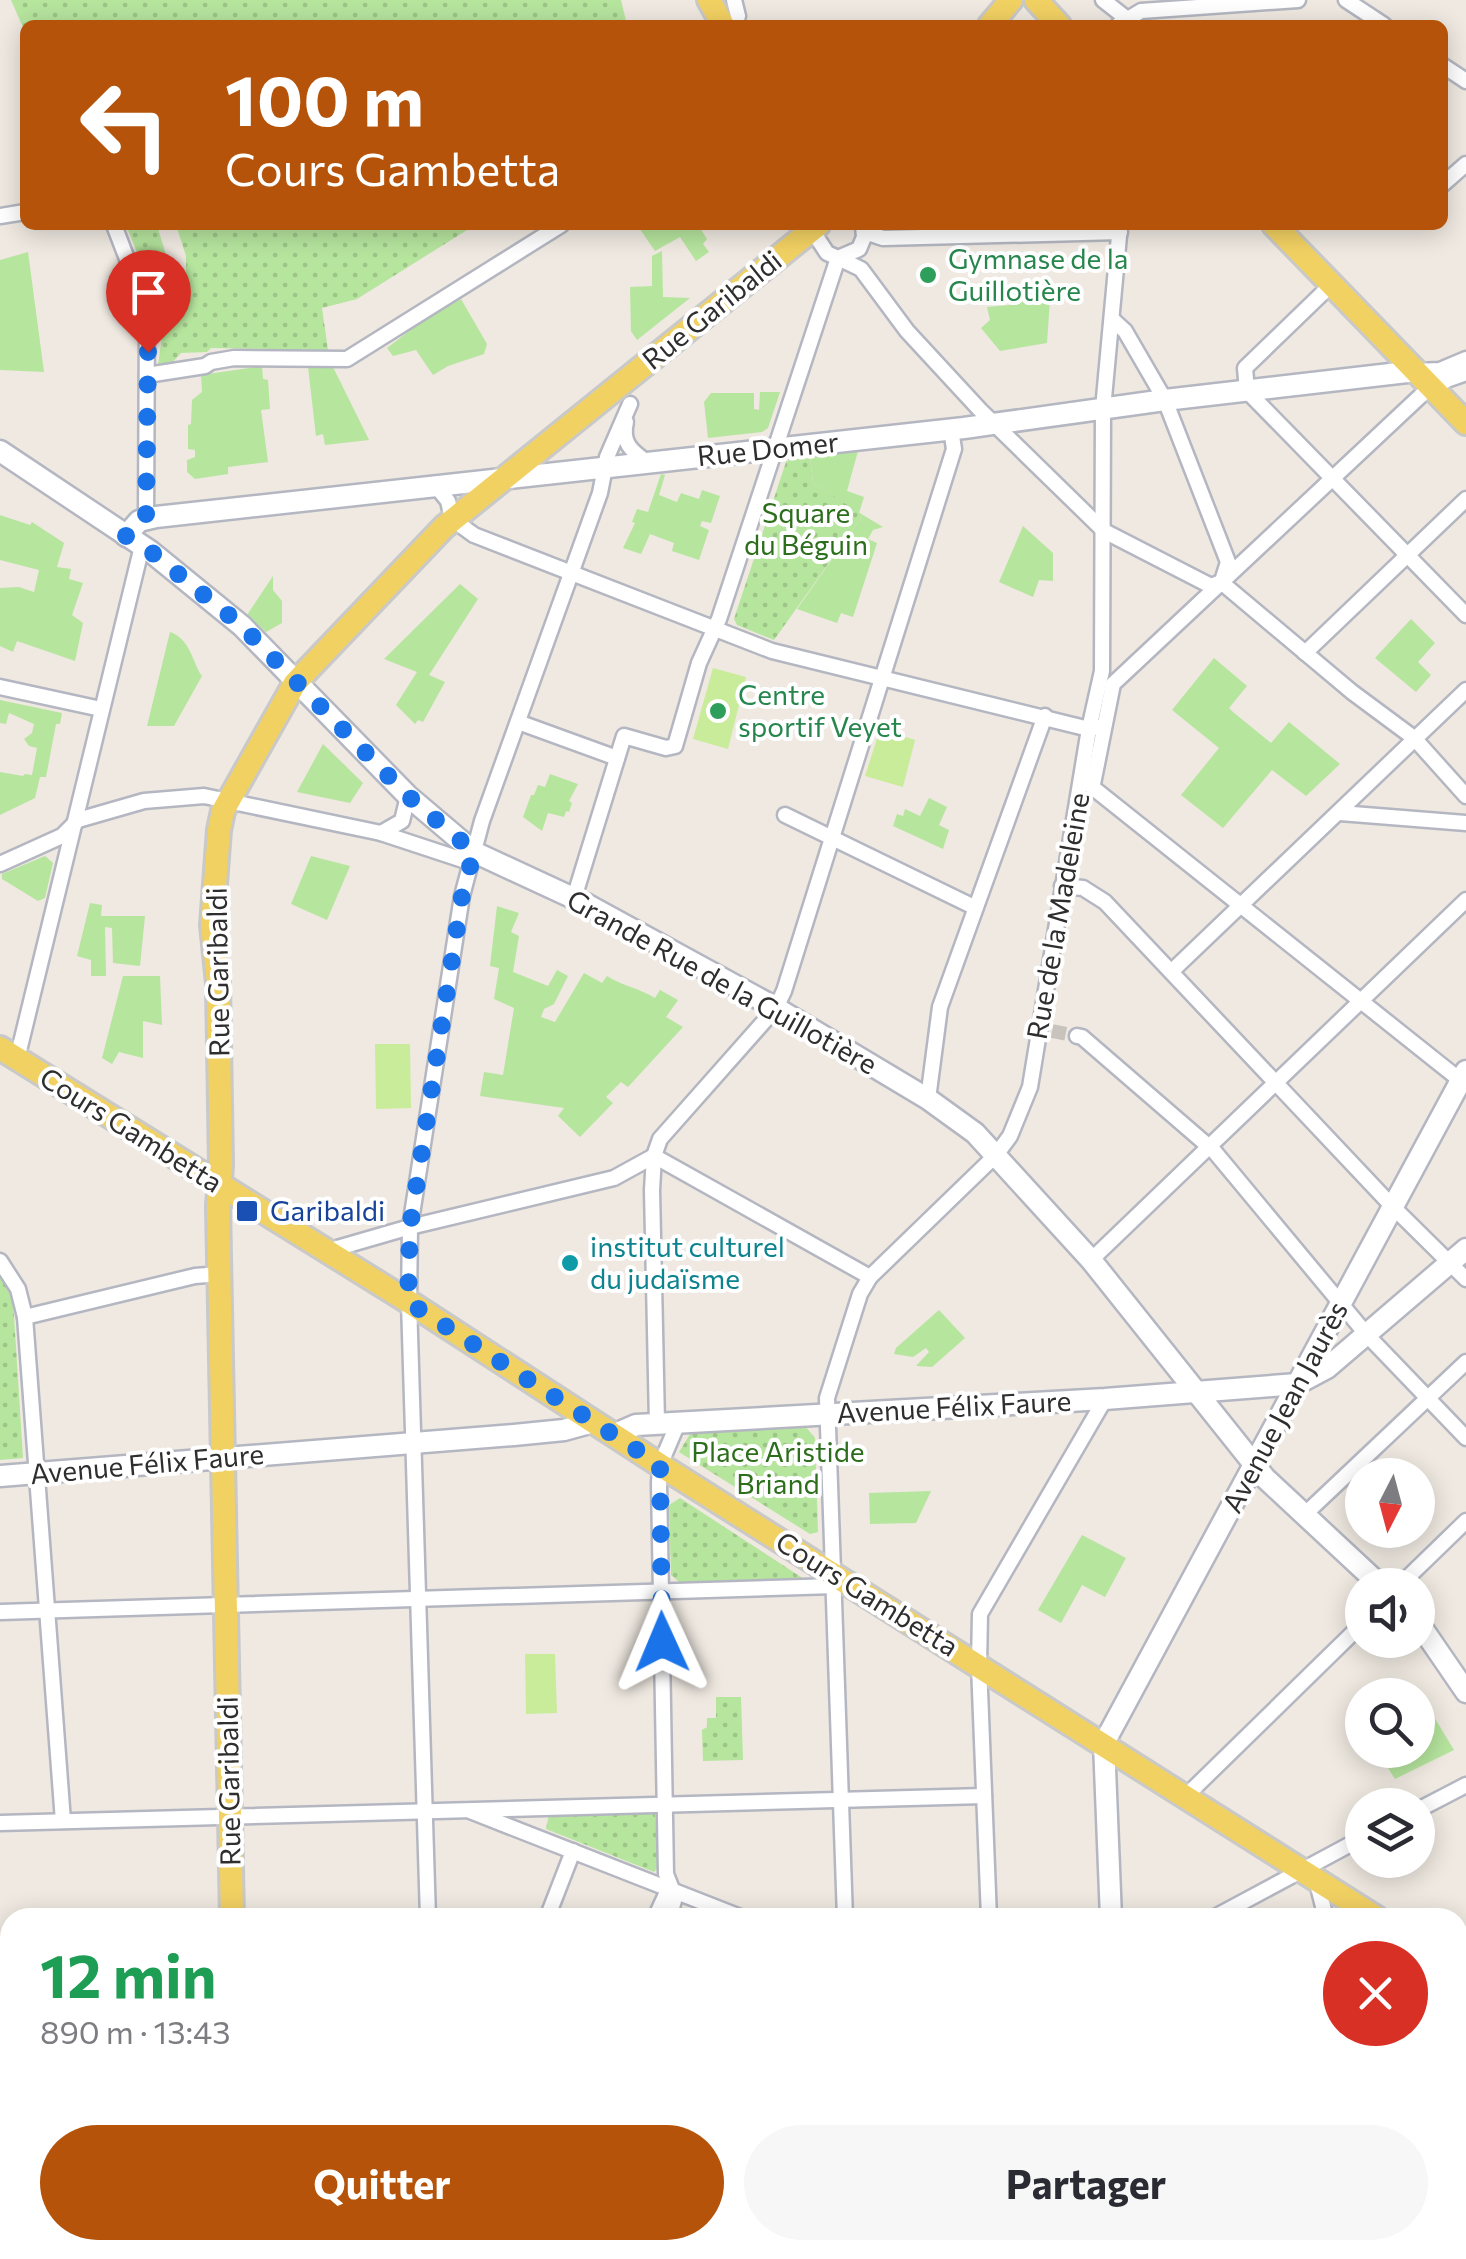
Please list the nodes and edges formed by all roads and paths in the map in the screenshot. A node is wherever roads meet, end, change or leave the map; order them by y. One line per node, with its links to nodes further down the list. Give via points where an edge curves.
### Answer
1 (709, 0): 7 (main road)
2 (1010, 0): 8 (main road)
3 (1036, 0): 9 (main road)
4 (1103, 0): 10 (street)
5 (1298, 0): 11 (street, via 1141,11)
6 (1346, 0): 12 (street)
7 (732, 20)
8 (992, 20)
9 (1054, 20)
10 (1124, 20)
11 (1130, 20)
12 (1376, 20)
13 (116, 230): 29 (street, via 147,312)
14 (554, 230): 29 (street, via 347,359 234,358)
15 (812, 230): 32 (main road, Rue Garibaldi)
16 (816, 230): 23 (street)
17 (863, 230): 23 (street, via 858,249)
18 (868, 230): 22 (street)
19 (1094, 230): 22 (street)
20 (1120, 230): 26 (street, Rue de la Madeleine)
21 (1279, 230): 25 (main road)
22 (883, 238): 24 (street, via 867,248)
23 (837, 262): 24 (street); 38 (street)
24 (861, 269): 35 (street, via 907,331)
25 (1332, 284): 30 (main road); 31 (street, via 1246,368)
26 (1113, 320): 33 (street); 34 (street, Rue de la Madeleine)
27 (1466, 358): 30 (street)
28 (1466, 370): 30 (main road, Rue Domer)
29 (147, 375): 46 (street)
30 (1423, 379): 31 (main road, Rue Domer); 36 (main road); 43 (street)
31 (1247, 391): 33 (main road, Rue Domer); 43 (street)
32 (623, 395): 40 (street, via 624,434); 41 (street); 42 (main road, Rue Garibaldi)
33 (1165, 400): 34 (main road, Rue Domer); 52 (street, via 1228,562)
34 (1103, 409): 35 (main road, Rue Domer); 48 (street, Rue de la Madeleine)
35 (995, 423): 37 (main road, Rue Domer); 48 (street)
36 (1466, 423)
37 (947, 430): 38 (main road, Rue Domer); 57 (street, via 954,450)
38 (775, 448): 40 (main road, Rue Domer); 54 (street)
39 (0, 450): 49 (main road, Grande Rue de la Guillotière)
40 (647, 462): 41 (main road, Rue Domer)
41 (605, 465): 42 (main road, Rue Domer); 51 (street)
42 (504, 476): 44 (main road, Rue Domer); 47 (main road, Rue Garibaldi)
43 (1333, 479): 50 (street); 52 (street)
44 (436, 486): 46 (main road, Rue Domer); 47 (street)
45 (1466, 499): 50 (street)
46 (146, 519): 49 (main road, via 134,524)
47 (452, 519): 51 (street, via 474,535); 59 (main road, Rue Garibaldi)
48 (1104, 532): 52 (street, via 1210,586); 56 (street, Rue de la Madeleine)
49 (134, 541): 59 (main road, Grande Rue de la Guillotière, via 242,626); 62 (street)
50 (1408, 554): 53 (street); 55 (street)
51 (572, 573): 54 (street); 64 (street)
52 (1222, 582): 55 (street); 58 (street)
53 (1466, 615)
54 (716, 628): 57 (street, via 772,651); 67 (street, via 674,746 624,736)
55 (1305, 654): 66 (street)
56 (1102, 671): 58 (street); 65 (street, Rue de la Madeleine)
57 (880, 677): 63 (street); 77 (street)
58 (1119, 677): 65 (street, Rue de la Madeleine)
59 (296, 682): 69 (main road, Grande Rue de la Guillotière); 71 (main road, Rue Garibaldi)
60 (0, 687): 62 (street)
61 (1466, 690): 66 (street)
62 (101, 709): 74 (street)
63 (1045, 716): 65 (street); 84 (street)
64 (518, 722): 67 (street); 78 (street)
65 (1096, 728): 68 (street, Rue de la Madeleine)
66 (1414, 738): 70 (street); 72 (street)
67 (617, 758): 81 (street)
68 (1087, 783): 80 (street, Rue de la Madeleine); 83 (street)
69 (408, 796): 76 (street, via 402,821); 78 (main road, Grande Rue de la Guillotière)
70 (1466, 796)
71 (228, 800): 74 (street, Grande Rue de la Guillotière, via 144,801); 76 (street, Grande Rue de la Guillotière); 96 (main road, Rue Garibaldi, via 218,830 212,925)
72 (1340, 813): 75 (street); 83 (street)
73 (784, 815): 77 (street)
74 (74, 824): 79 (street, Grande Rue de la Guillotière); 89 (street)
75 (1466, 824)
76 (381, 833): 78 (street, Grande Rue de la Guillotière)
77 (831, 838): 84 (street); 87 (street)
78 (473, 858): 81 (main road, Grande Rue de la Guillotière); 98 (street)
79 (0, 864)
80 (1062, 886): 85 (street, via 1084,888 1106,902); 94 (street, Rue de la Madeleine, via 1045,1029 1030,1086)
81 (574, 898): 87 (main road, Grande Rue de la Guillotière)
82 (1466, 900): 86 (street)
83 (1242, 906): 85 (street); 86 (street)
84 (974, 908): 92 (street, via 940,1006)
85 (1172, 972): 91 (street)
86 (1362, 1002): 90 (street); 91 (street)
87 (776, 1008): 92 (main road, Grande Rue de la Guillotière); 95 (street, via 660,1139)
88 (1077, 1036): 93 (street)
89 (8, 1054): 96 (main road, Cours Gambetta)
90 (1465, 1078): 97 (main road, Avenue Jean Jaurès)
91 (1277, 1083): 93 (street); 97 (street)
92 (928, 1099): 94 (main road, Grande Rue de la Guillotière)
93 (1208, 1146): 101 (street); 107 (street)
94 (996, 1155): 101 (main road, Grande Rue de la Guillotière); 104 (street, Rue de la Madeleine)
95 (654, 1156): 98 (street, via 614,1178); 104 (street); 116 (street)
96 (220, 1185): 99 (main road, Cours Gambetta); 103 (main road, Rue Garibaldi)
97 (1392, 1206): 100 (street); 107 (main road, Avenue Jean Jaurès)
98 (410, 1227): 99 (street); 106 (street)
99 (326, 1251): 106 (main road, Cours Gambetta)
100 (1458, 1256): 105 (street); 109 (main road)
101 (1091, 1260): 112 (main road, Grande Rue de la Guillotière)
102 (0, 1261): 108 (street, via 18,1289)
103 (220, 1274): 108 (street); 120 (main road, Rue Garibaldi)
104 (870, 1277): 115 (street, via 828,1391)
105 (1466, 1280)
106 (408, 1302): 117 (main road, Cours Gambetta); 119 (street)
107 (1340, 1302): 109 (street); 111 (main road, Avenue Jean Jaurès)
108 (25, 1318): 123 (street)
109 (1367, 1335): 111 (main road); 114 (street)
110 (1466, 1362): 114 (street)
111 (1297, 1384): 112 (main road, Avenue Félix Faure); 122 (main road, Avenue Jean Jaurès)
112 (1193, 1392): 113 (main road, Avenue Félix Faure); 122 (main road, Grande Rue de la Guillotière)
113 (1105, 1399): 115 (main road, Avenue Félix Faure); 137 (street, via 980,1614)
114 (1428, 1399): 118 (street); 125 (street)
115 (827, 1414): 116 (main road, Avenue Félix Faure); 129 (street)
116 (667, 1423): 117 (main road, Avenue Félix Faure); 121 (street)
117 (603, 1428): 119 (main road, Avenue Félix Faure); 121 (main road, Cours Gambetta)
118 (1466, 1438)
119 (414, 1444): 120 (main road, Avenue Félix Faure); 131 (street)
120 (224, 1456): 123 (main road, Avenue Félix Faure); 132 (main road, Rue Garibaldi)
121 (660, 1465): 129 (main road, Cours Gambetta); 130 (street)
122 (1254, 1466): 125 (main road, Grande Rue de la Guillotière); 141 (main road, Avenue Jean Jaurès)
123 (38, 1474): 124 (main road, Avenue Félix Faure); 133 (street)
124 (0, 1476)
125 (1303, 1516): 127 (main road, Grande Rue de la Guillotière)
126 (1466, 1521): 128 (street)
127 (1361, 1568)
128 (1418, 1568)
129 (835, 1580): 130 (street); 137 (main road, Cours Gambetta); 145 (street)
130 (661, 1592): 131 (street); 147 (street)
131 (418, 1599): 132 (street); 148 (street)
132 (227, 1604): 133 (street); 149 (main road, Rue Garibaldi)
133 (48, 1611): 134 (street); 151 (street)
134 (0, 1612)
135 (1345, 1641): 143 (street)
136 (1435, 1647): 139 (main road)
137 (979, 1665): 138 (main road, Cours Gambetta); 140 (street)
138 (1016, 1688): 140 (street); 141 (main road, Cours Gambetta)
139 (1466, 1692)
140 (981, 1707): 144 (street)
141 (1104, 1743): 143 (main road, Cours Gambetta); 165 (main road)
142 (1466, 1785): 146 (street)
143 (1187, 1795): 155 (main road, Cours Gambetta)
144 (984, 1796): 145 (street); 164 (street)
145 (842, 1799): 147 (street); 163 (street)
146 (1435, 1801)
147 (665, 1804): 150 (street); 156 (street)
148 (424, 1810): 149 (street); 150 (street); 158 (street)
149 (231, 1815): 151 (street); 157 (main road, Rue Garibaldi)
150 (498, 1815): 154 (street)
151 (63, 1821): 152 (street)
152 (0, 1823)
153 (1345, 1850): 155 (street)
154 (573, 1851): 156 (street); 159 (street)
155 (1309, 1874): 166 (street); 167 (street); 168 (main road, Cours Gambetta)
156 (675, 1893): 160 (street); 161 (street); 162 (street)
157 (232, 1908)
158 (428, 1908)
159 (552, 1908)
160 (663, 1908)
161 (671, 1908)
162 (715, 1908)
163 (846, 1908)
164 (989, 1908)
165 (1111, 1908)
166 (1238, 1908)
167 (1322, 1908)
168 (1362, 1908)

